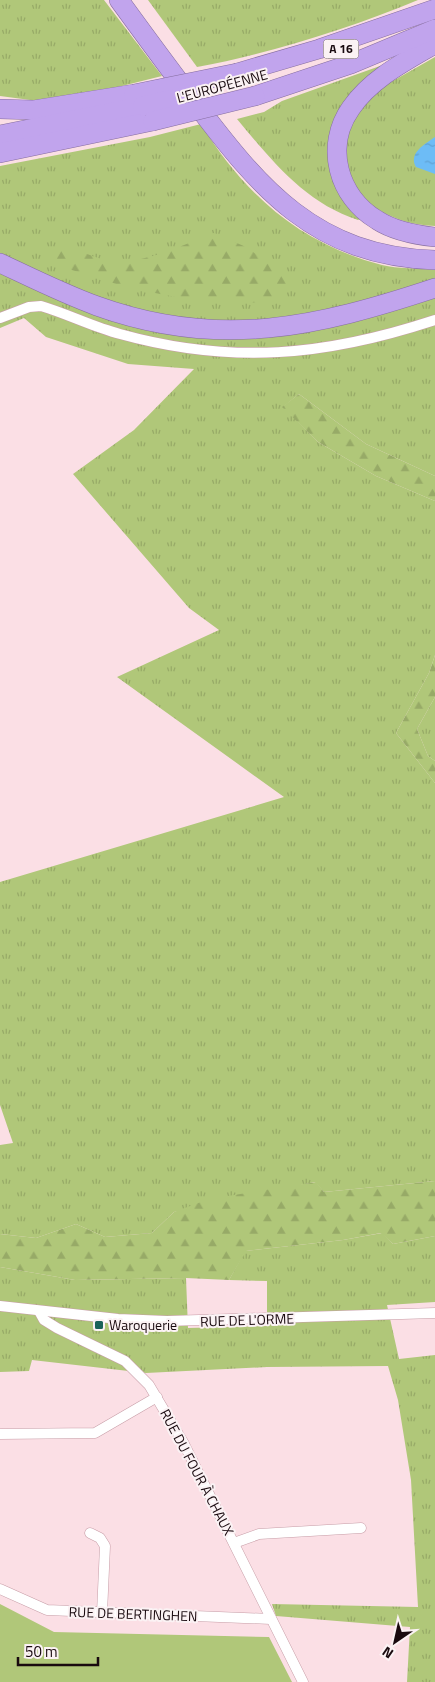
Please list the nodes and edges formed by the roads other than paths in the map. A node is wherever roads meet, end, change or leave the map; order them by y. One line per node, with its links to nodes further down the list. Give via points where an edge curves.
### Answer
1 (118, 0): 13 (highway, via 245,168 290,210 329,234 359,247 390,255)
2 (134, 0): 12 (highway, via 236,141 269,177 298,202 329,222 364,237 396,245)
3 (435, 10): 6 (highway, via 319,49)
4 (435, 30): 6 (highway, L'EUROPÉENNE / A 16, via 351,64)
5 (435, 44): 11 (highway, via 381,77 357,99 342,123 336,153 347,191 366,213 392,228)
6 (245, 83): 7 (highway, L'EUROPÉENNE / A 16, bridge); 7 (highway, bridge)
7 (144, 107): 8 (highway); 9 (highway, L'EUROPÉENNE / A 16); 10 (highway, L'EUROPÉENNE / A 16)
8 (0, 109)
9 (0, 134)
10 (0, 153)
11 (435, 236)
12 (435, 248)
13 (435, 260)
14 (0, 263): 15 (highway, via 97,306 151,321 204,329 266,329 309,324)
15 (435, 288)
16 (0, 318): 17 (street, via 41,306 120,334 154,342 249,354 317,350)
17 (435, 320)
18 (0, 1306): 19 (street, RUE DE L'ORME)
19 (39, 1311): 20 (street, RUE DE L'ORME, via 167,1321); 21 (street, RUE DU FOUR À CHAUX, via 44,1320 57,1328 125,1361)
20 (435, 1313)
21 (157, 1397): 22 (street, via 94,1433); 25 (street, RUE DU FOUR À CHAUX)
22 (0, 1434)
23 (361, 1528): 25 (street, via 259,1534)
24 (90, 1533): 27 (street, via 100,1538 105,1546)
25 (234, 1543): 28 (street, RUE DU FOUR À CHAUX)
26 (0, 1589): 27 (street, RUE DE BERTINGHEN, via 43,1609)
27 (102, 1613): 28 (street, RUE DE BERTINGHEN)
28 (271, 1619): 29 (street, RUE DU FOUR À CHAUX)
29 (303, 1682)

